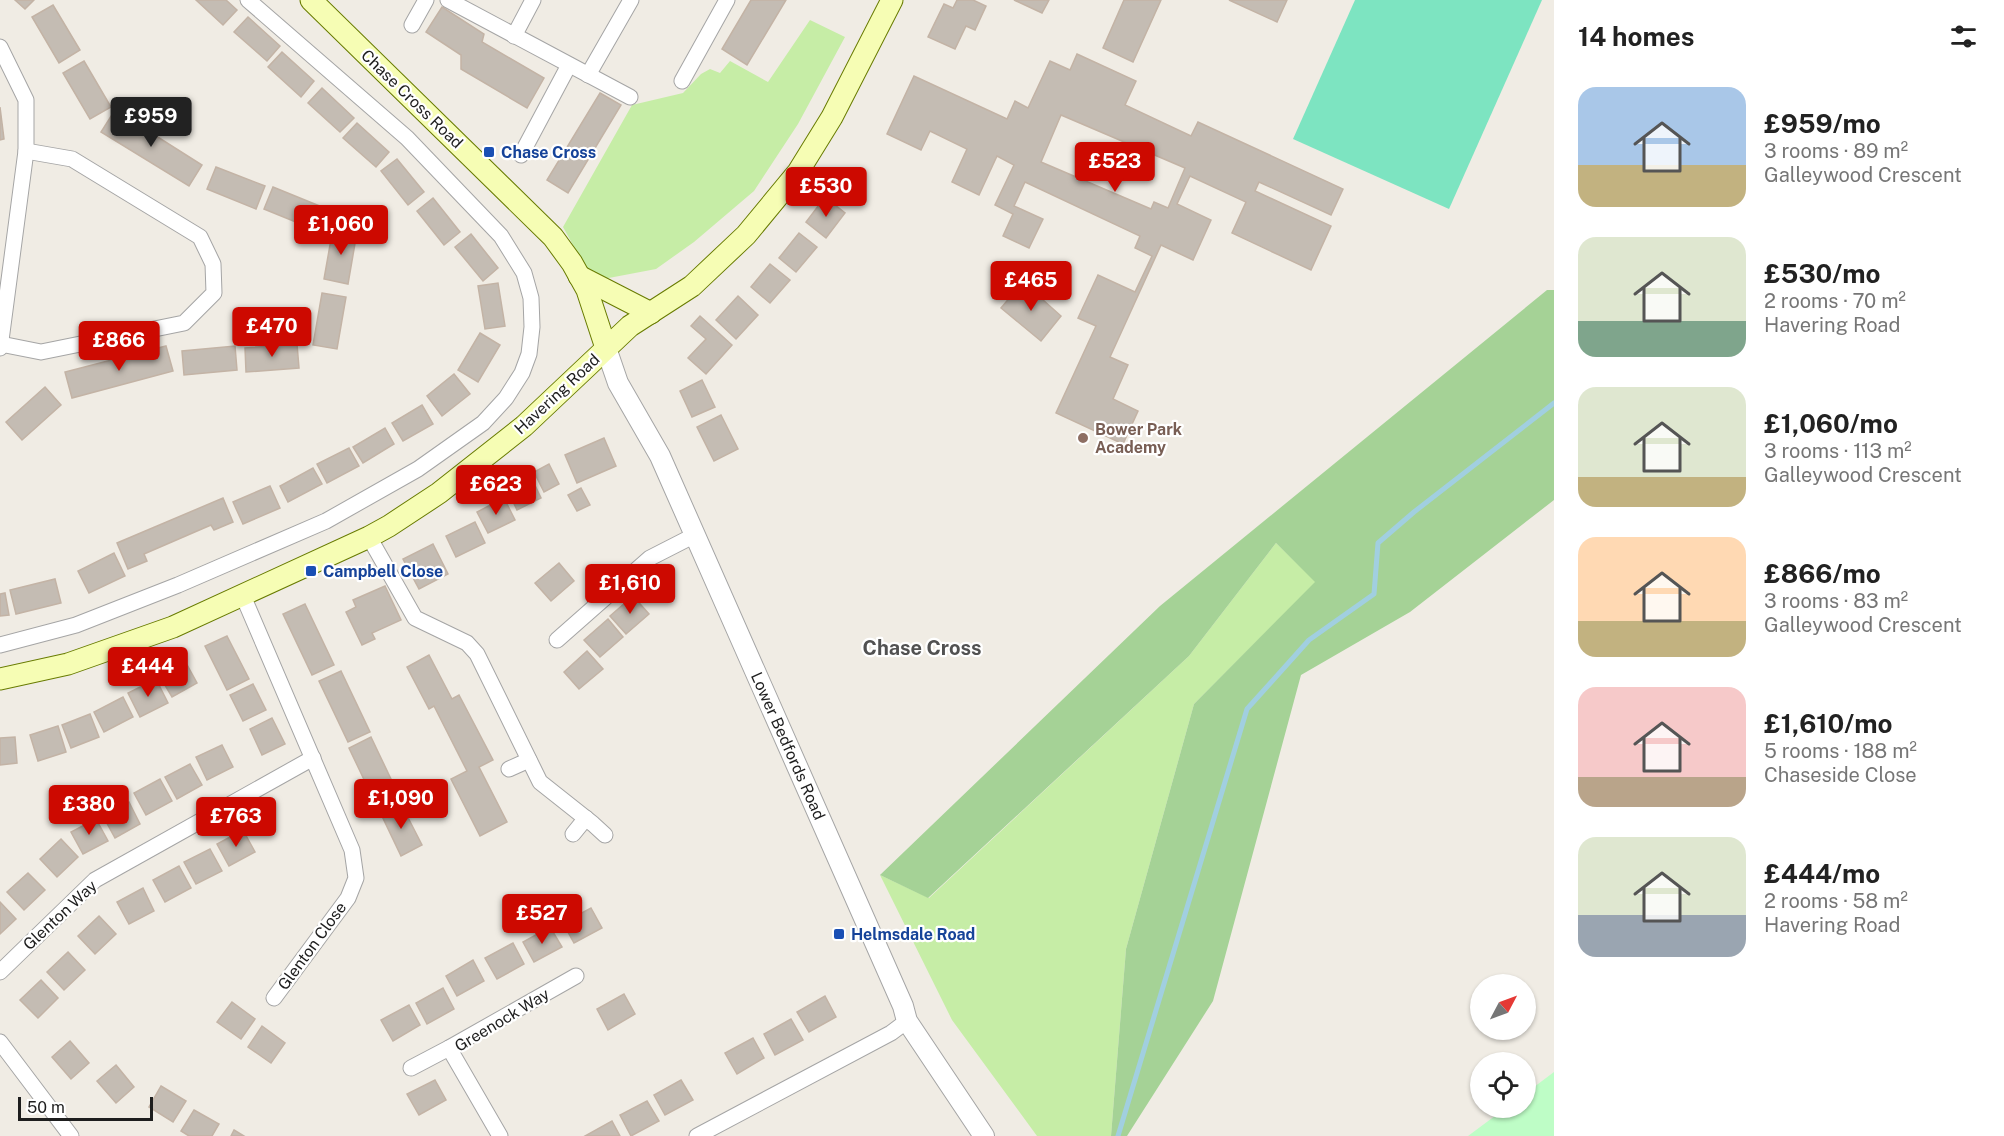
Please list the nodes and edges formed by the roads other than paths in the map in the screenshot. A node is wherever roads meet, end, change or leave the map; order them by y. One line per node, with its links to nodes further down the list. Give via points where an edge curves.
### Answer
1 (248, 0): 26 (street, via 408,138 501,236 524,273 531,298 529,354 522,373 483,423 418,470 326,521 76,625)
2 (311, 0): 18 (main road, Chase Cross Road, via 553,237)
3 (426, 0): 9 (street)
4 (448, 0): 10 (street)
5 (533, 0): 10 (street)
6 (632, 0): 13 (street)
7 (727, 0): 14 (street)
8 (892, 0): 19 (main road, Havering Road, via 838,108 798,172 746,235 692,286)
9 (412, 25)
10 (514, 36): 12 (street)
11 (0, 47): 16 (street, via 26,99)
12 (569, 65): 13 (street); 17 (street)
13 (588, 75): 15 (street)
14 (682, 81)
15 (630, 97)
16 (26, 151): 20 (street); 20 (street, via 72,159 200,237 213,264 214,293 184,323 40,352)
17 (521, 155)
18 (579, 276): 19 (main road); 21 (main road, Chase Cross Road)
19 (651, 312): 21 (main road, Havering Road)
20 (0, 346)
21 (606, 348): 22 (street, Lower Bedfords Road, via 618,383 660,456); 23 (main road, Havering Road, via 524,426 439,493)
22 (695, 535): 25 (street, via 650,558); 37 (street, Lower Bedfords Road)
23 (369, 537): 24 (main road, Havering Road); 29 (street, via 415,618 467,643 477,654)
24 (243, 596): 27 (main road, Havering Road, via 173,627 68,664); 28 (street, Glenton Close)
25 (557, 640)
26 (0, 645)
27 (0, 679)
28 (313, 758): 34 (street, Glenton Way, via 95,880); 36 (street, Glenton Close, via 352,850 356,878 348,898)
29 (529, 760): 30 (street); 31 (street, via 540,782)
30 (509, 769)
31 (586, 819): 32 (street); 33 (street)
32 (573, 834)
33 (605, 835)
34 (0, 972)
35 (576, 976): 39 (street, Greenock Way)
36 (274, 998)
37 (907, 1021): 43 (street); 44 (street, Lower Bedfords Road)
38 (0, 1042): 41 (street)
39 (448, 1048): 40 (street); 42 (street, Greenock Way)
40 (411, 1068)
41 (71, 1136)
42 (500, 1136)
43 (697, 1136)
44 (984, 1136)

